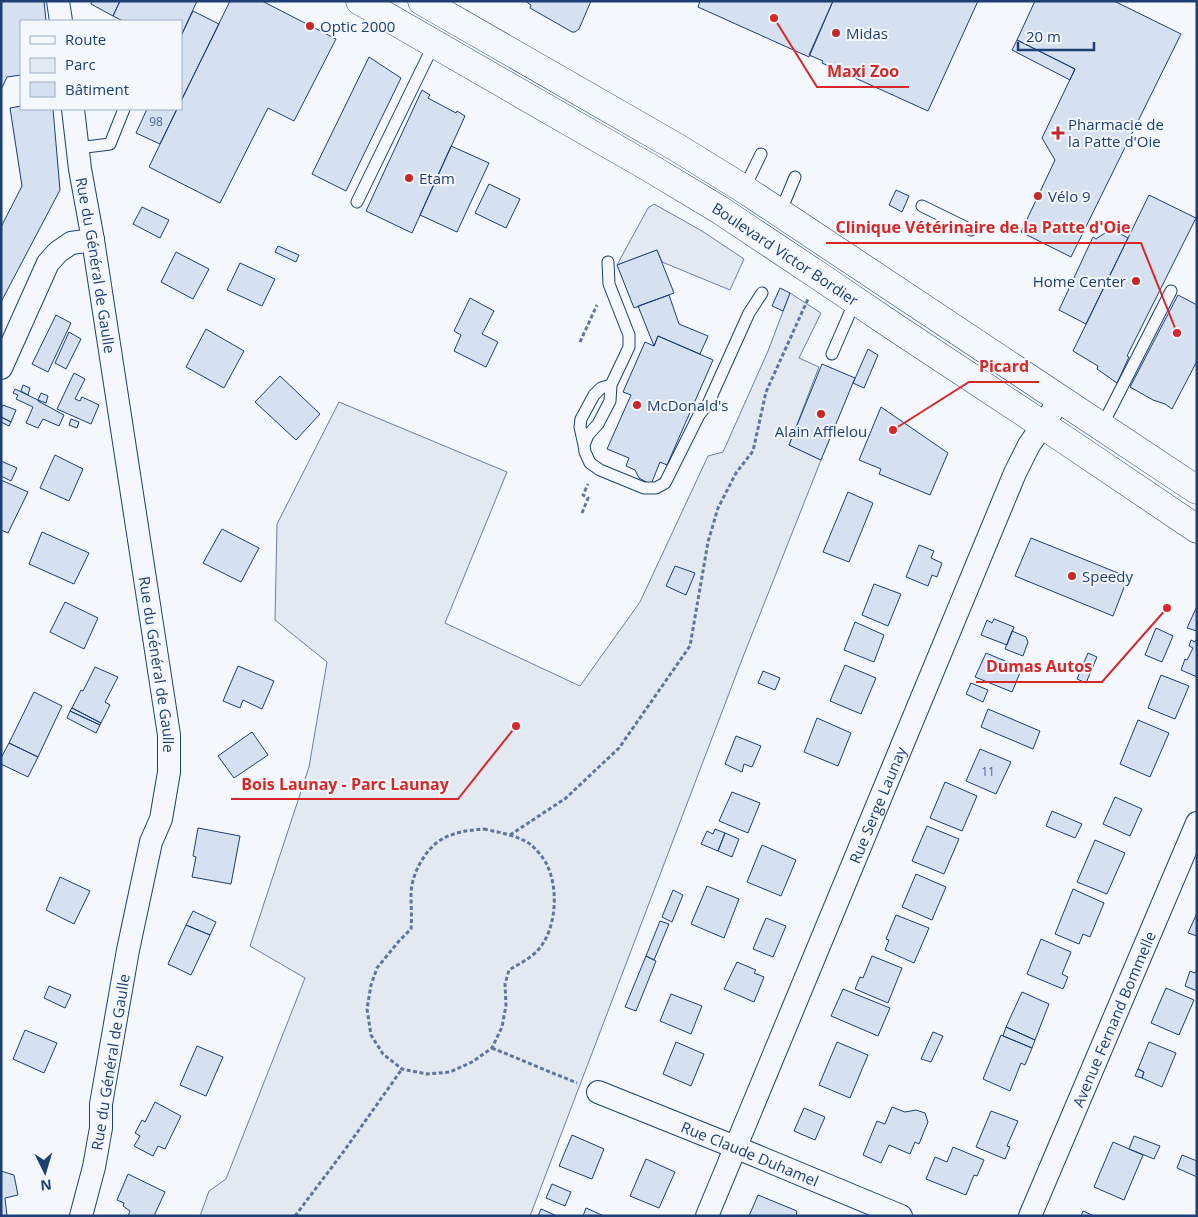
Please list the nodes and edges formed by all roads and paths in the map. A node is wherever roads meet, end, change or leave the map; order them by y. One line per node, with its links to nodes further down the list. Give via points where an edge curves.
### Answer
1 (58, 1): 4 (street)
2 (360, 1): 5 (main road, Boulevard Victor Bordier)
3 (422, 1): 11 (main road, Boulevard Victor Bordier)
4 (61, 20)
5 (434, 44): 12 (lane); 18 (main road, Boulevard Victor Bordier, via 678,184)
6 (73, 110): 8 (street, Rue du Général de Gaulle)
7 (124, 110): 8 (lane, via 110,144)
8 (78, 148): 16 (street, Rue du Général de Gaulle)
9 (761, 154): 11 (lane)
10 (796, 177): 14 (lane)
11 (744, 189): 14 (main road, Boulevard Victor Bordier)
12 (357, 202)
13 (922, 206): 15 (lane)
14 (780, 213): 27 (main road, Boulevard Victor Bordier)
15 (971, 230)
16 (92, 240): 25 (street, via 71,243 48,263); 41 (street, Rue du Général de Gaulle, via 165,706 169,772 161,819 151,842 128,950 101,1104 101,1128)
17 (608, 262): 26 (lane, via 609,284 629,335 629,347)
18 (820, 276): 21 (main road, Boulevard Victor Bordier); 36 (path, via 766,392 753,451 736,473 718,508 708,542 690,646 620,748 566,798)
19 (1170, 291): 29 (lane)
20 (762, 293): 31 (lane, via 665,483 656,488 644,488)
21 (855, 300): 24 (lane); 28 (main road, Boulevard Victor Bordier)
22 (597, 304): 23 (path)
23 (580, 342)
24 (832, 354)
25 (1, 368)
26 (611, 385): 30 (lane, via 610,401); 30 (lane, via 594,395 581,419)
27 (1060, 400): 28 (street, Rue Serge Launay); 29 (main road, Boulevard Victor Bordier)
28 (1042, 425): 34 (main road, Boulevard Victor Bordier); 40 (street, Rue Serge Launay, via 1015,473)
29 (1102, 426): 32 (main road, Boulevard Victor Bordier)
30 (584, 445): 31 (lane, via 587,458)
31 (595, 467): 33 (path, via 583,495 588,498)
32 (1197, 490)
33 (582, 513)
34 (1197, 529)
35 (1197, 823): 45 (street, Avenue Fernand Bommelle)
36 (510, 835): 37 (path, via 530,844 546,862 554,885 553,914 549,934 538,950 510,970 505,984 502,1028); 38 (path, via 484,828 462,831 439,841 422,858 411,893 411,929 377,968 367,1009 371,1035 383,1054)
37 (492, 1048): 38 (path, via 450,1072 426,1074); 39 (path)
38 (402, 1069): 42 (path)
39 (598, 1092): 40 (street, Rue Claude Duhamel)
40 (735, 1146): 43 (street, Rue Serge Launay); 44 (street, Rue Claude Duhamel)
41 (81, 1216)
42 (295, 1216)
43 (707, 1216)
44 (901, 1216)
45 (1030, 1216)

